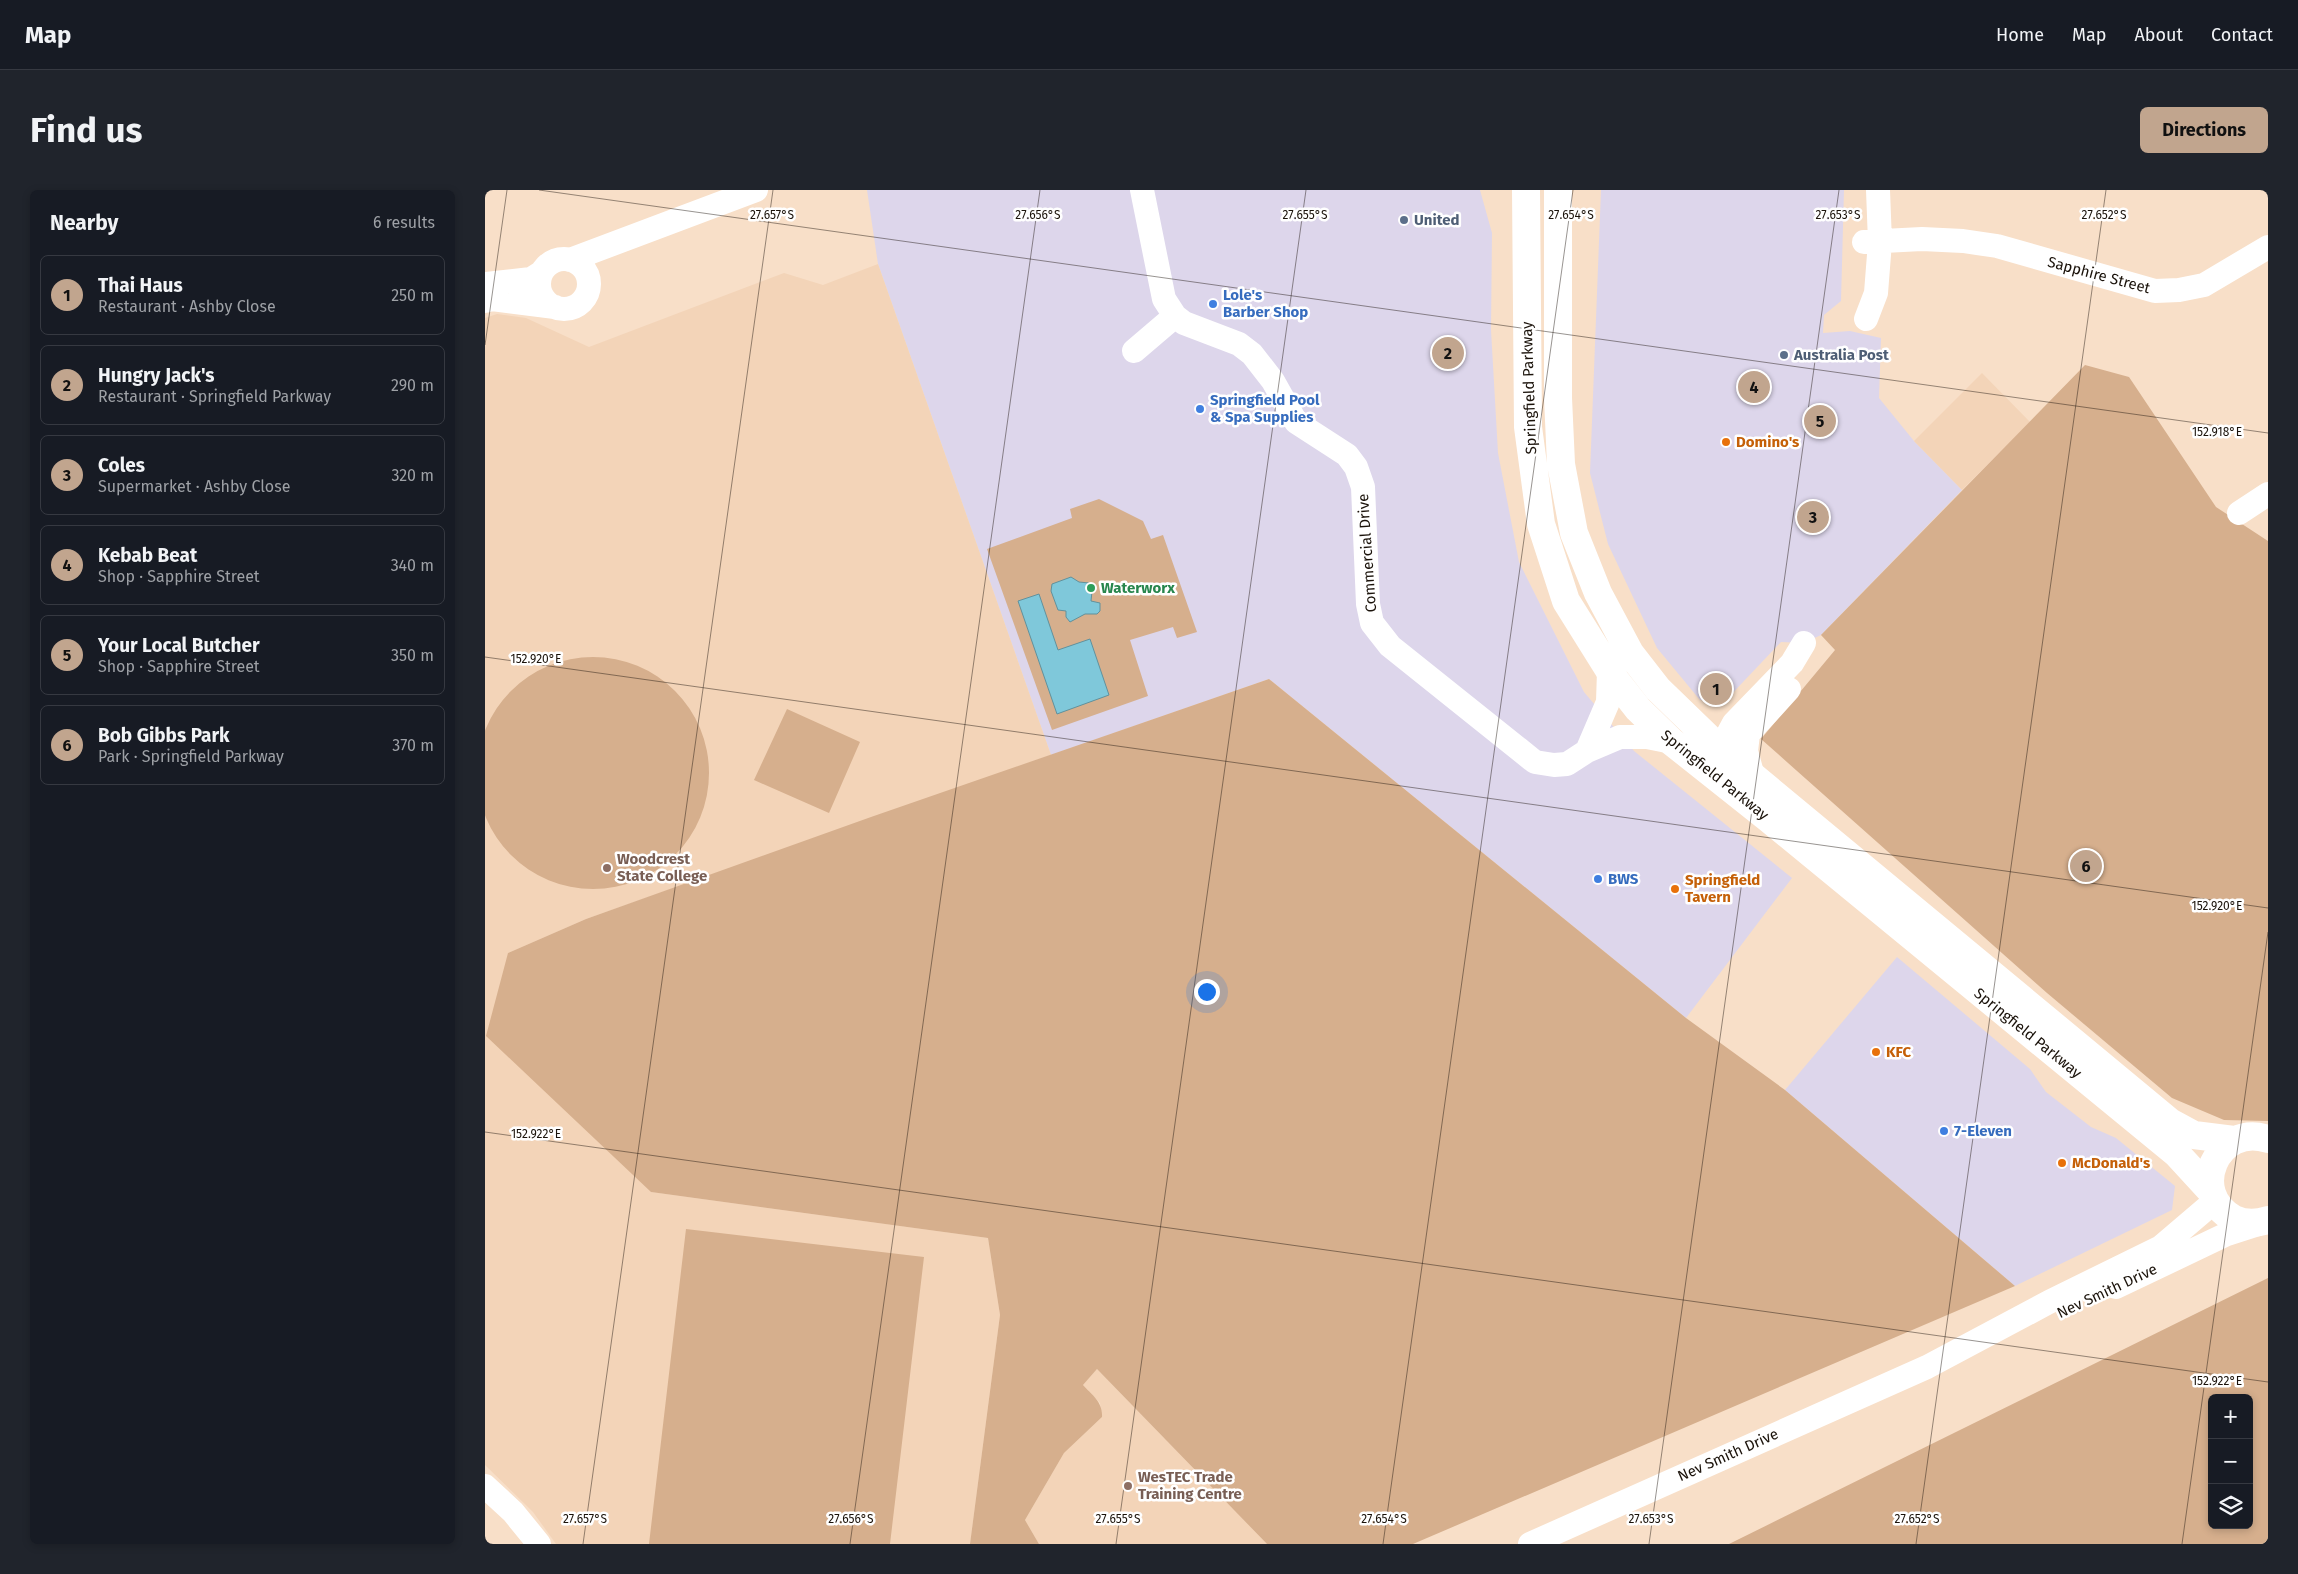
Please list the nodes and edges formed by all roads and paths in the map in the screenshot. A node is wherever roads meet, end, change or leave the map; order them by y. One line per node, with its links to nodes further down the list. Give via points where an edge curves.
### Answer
1 (756, 190): 7 (street)
2 (1142, 190): 15 (street, via 1164,299)
3 (1526, 190): 19 (main road, Springfield Parkway, via 1528,426 1541,524 1566,601)
4 (1558, 190): 21 (main road, Springfield Parkway, via 1558,398 1561,455 1574,533 1598,593 1630,653 1657,689)
5 (1869, 194): 6 (street, Sapphire Street, via 1903,232); 6 (street, Sapphire Street, via 1872,242)
6 (1922, 239): 8 (street, Sapphire Street, via 1997,246 2155,291 2204,285)
7 (612, 243): 9 (street); 12 (street)
8 (2268, 247)
9 (570, 260): 10 (street, via 555,261); 12 (street, via 584,268)
10 (542, 272): 11 (street, via 525,280); 14 (street, via 541,294)
11 (485, 284)
12 (589, 288): 14 (street, via 577,305)
13 (485, 301): 14 (street)
14 (555, 307)
15 (1175, 316): 16 (street); 24 (street, Commercial Drive, via 1184,323 1239,344 1273,381 1296,422 1347,455 1357,466 1363,487 1368,604 1372,623 1390,646 1535,762 1567,764)
16 (1134, 351)
17 (2268, 494): 18 (street)
18 (2239, 513)
19 (1609, 671): 22 (main road, Springfield Parkway, via 1638,709); 24 (street, via 1608,702)
20 (1734, 723): 21 (street); 23 (street); 25 (street, via 1791,663 1804,643 1808,658 1805,672 1748,734 1746,751)
21 (1695, 726): 23 (main road, Springfield Parkway)
22 (1672, 742): 24 (street, Commercial Drive, via 1647,736 1620,737); 26 (main road, Springfield Parkway)
23 (1720, 749): 25 (main road, Springfield Parkway); 26 (street, via 1723,763 1738,784 1787,824)
24 (1587, 751)
25 (1752, 774): 28 (main road, Springfield Parkway, via 2170,1122 2194,1135)
26 (1789, 836): 29 (main road, Springfield Parkway, via 2177,1154)
27 (2268, 1139): 28 (main road, Springfield Parkway, via 2247,1136)
28 (2234, 1140): 29 (main road, via 2222,1149 2214,1162 2210,1176)
29 (2213, 1196): 30 (main road, Springfield Parkway, via 2226,1214 2241,1222); 31 (street, Nev Smith Drive, via 2161,1247)
30 (2263, 1222): 31 (street, Nev Smith Drive, via 2227,1234 1988,1346)
31 (1927, 1367): 34 (street, Nev Smith Drive)
32 (485, 1486): 33 (street, via 513,1512)
33 (539, 1544)
34 (1530, 1544)

